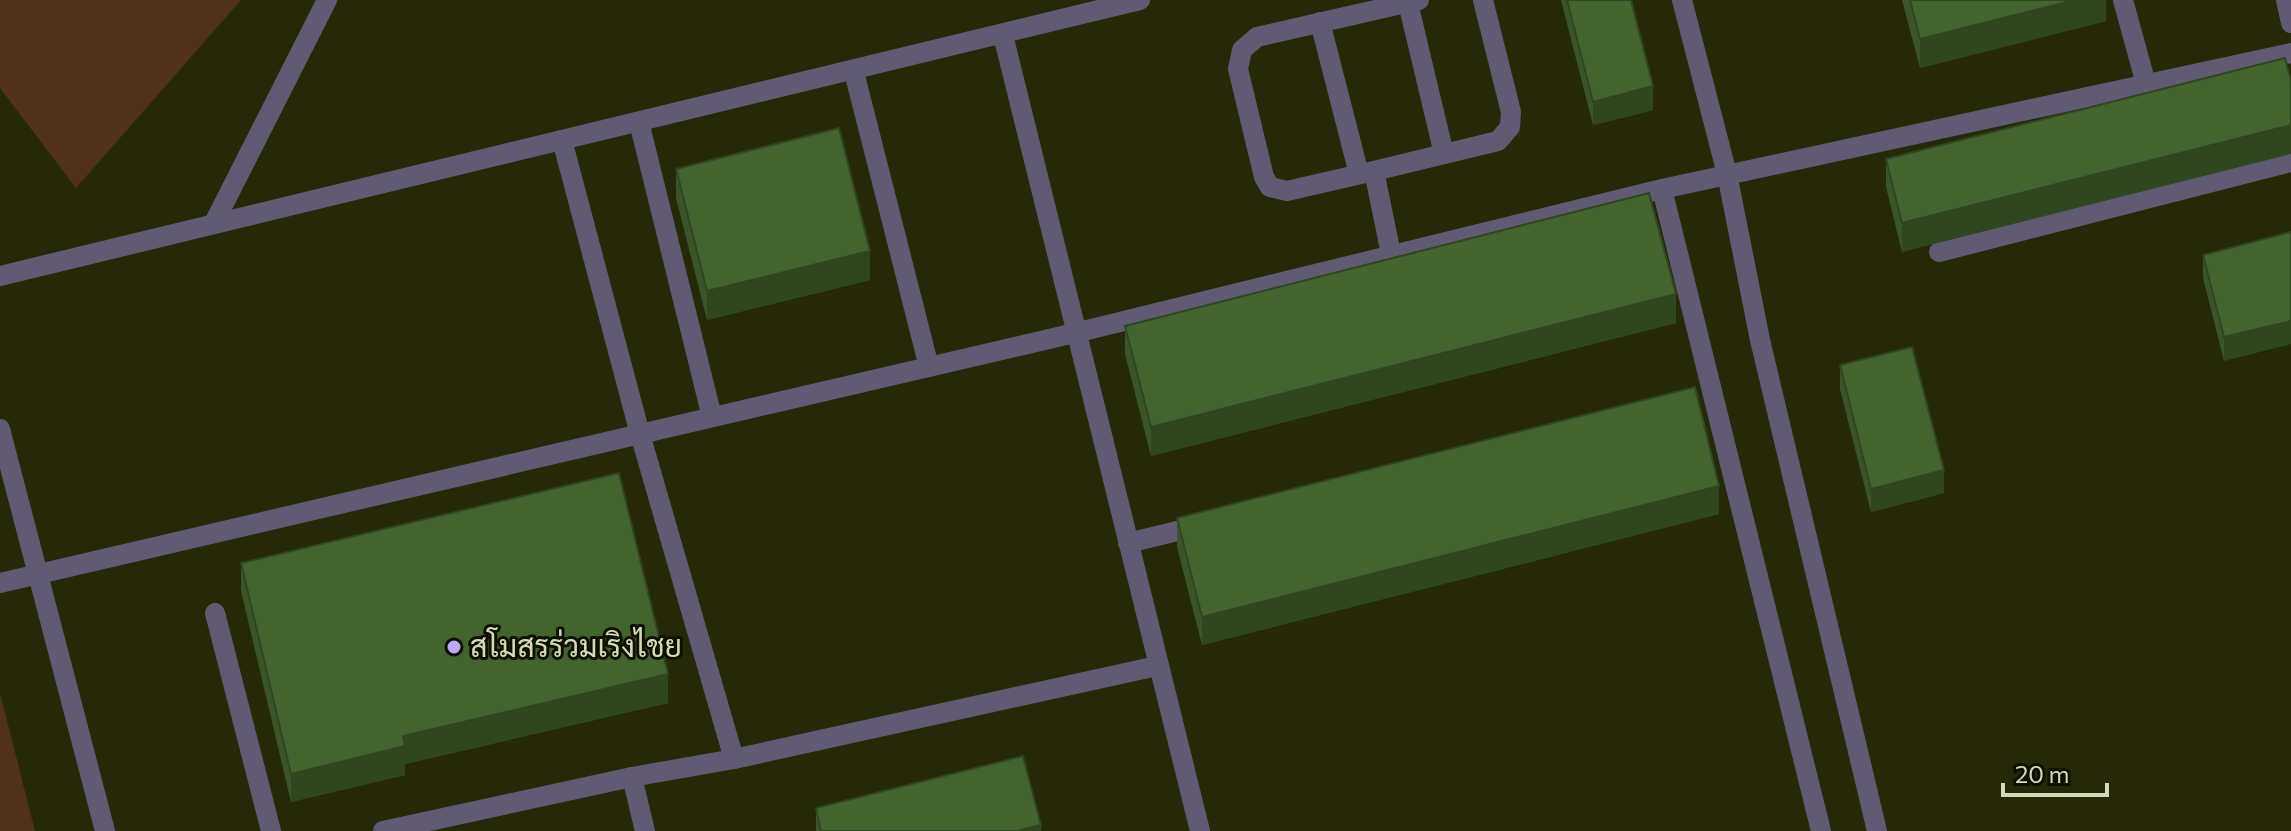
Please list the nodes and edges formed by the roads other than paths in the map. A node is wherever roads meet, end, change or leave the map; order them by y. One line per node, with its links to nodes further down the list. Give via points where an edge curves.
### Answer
1 (327, 0): 21 (lane)
2 (1140, 0): 10 (lane)
3 (1483, 0): 16 (lane, via 1511,112 1510,127 1498,141)
4 (1682, 0): 19 (lane)
5 (2123, 0): 13 (lane)
6 (2286, 0): 9 (lane)
7 (1414, 1): 8 (lane); 16 (lane)
8 (1320, 22): 18 (lane); 18 (lane, via 1257,37 1242,50 1238,69 1264,177 1270,187 1287,191)
9 (2291, 23)
10 (1003, 35): 12 (lane); 25 (lane)
11 (2291, 53): 13 (lane)
12 (854, 72): 14 (lane); 26 (lane)
13 (2146, 84): 19 (lane)
14 (639, 122): 15 (lane); 27 (lane)
15 (562, 140): 21 (lane); 29 (lane)
16 (1444, 154): 18 (lane)
17 (2291, 162): 22 (lane)
18 (1367, 173): 23 (lane)
19 (1727, 174): 20 (lane); 44 (lane, via 1760,340)
20 (1662, 189): 23 (lane); 43 (lane, via 1708,403)
21 (214, 223): 24 (lane)
22 (1939, 252)
23 (1391, 254): 25 (lane)
24 (0, 276)
25 (1079, 332): 26 (lane); 31 (lane)
26 (929, 367): 27 (lane)
27 (712, 417): 29 (lane)
28 (0, 429): 32 (lane)
29 (640, 434): 32 (lane); 36 (lane)
30 (1221, 521): 31 (lane)
31 (1128, 543): 35 (lane)
32 (37, 573): 33 (lane); 38 (lane)
33 (0, 583)
34 (215, 613): 39 (lane)
35 (1157, 666): 36 (lane); 42 (lane)
36 (734, 759): 37 (lane)
37 (632, 777): 40 (lane); 41 (lane)
38 (105, 831)
39 (271, 831)
40 (383, 831)
41 (645, 831)
42 (1200, 831)
43 (1821, 831)
44 (1877, 831)

